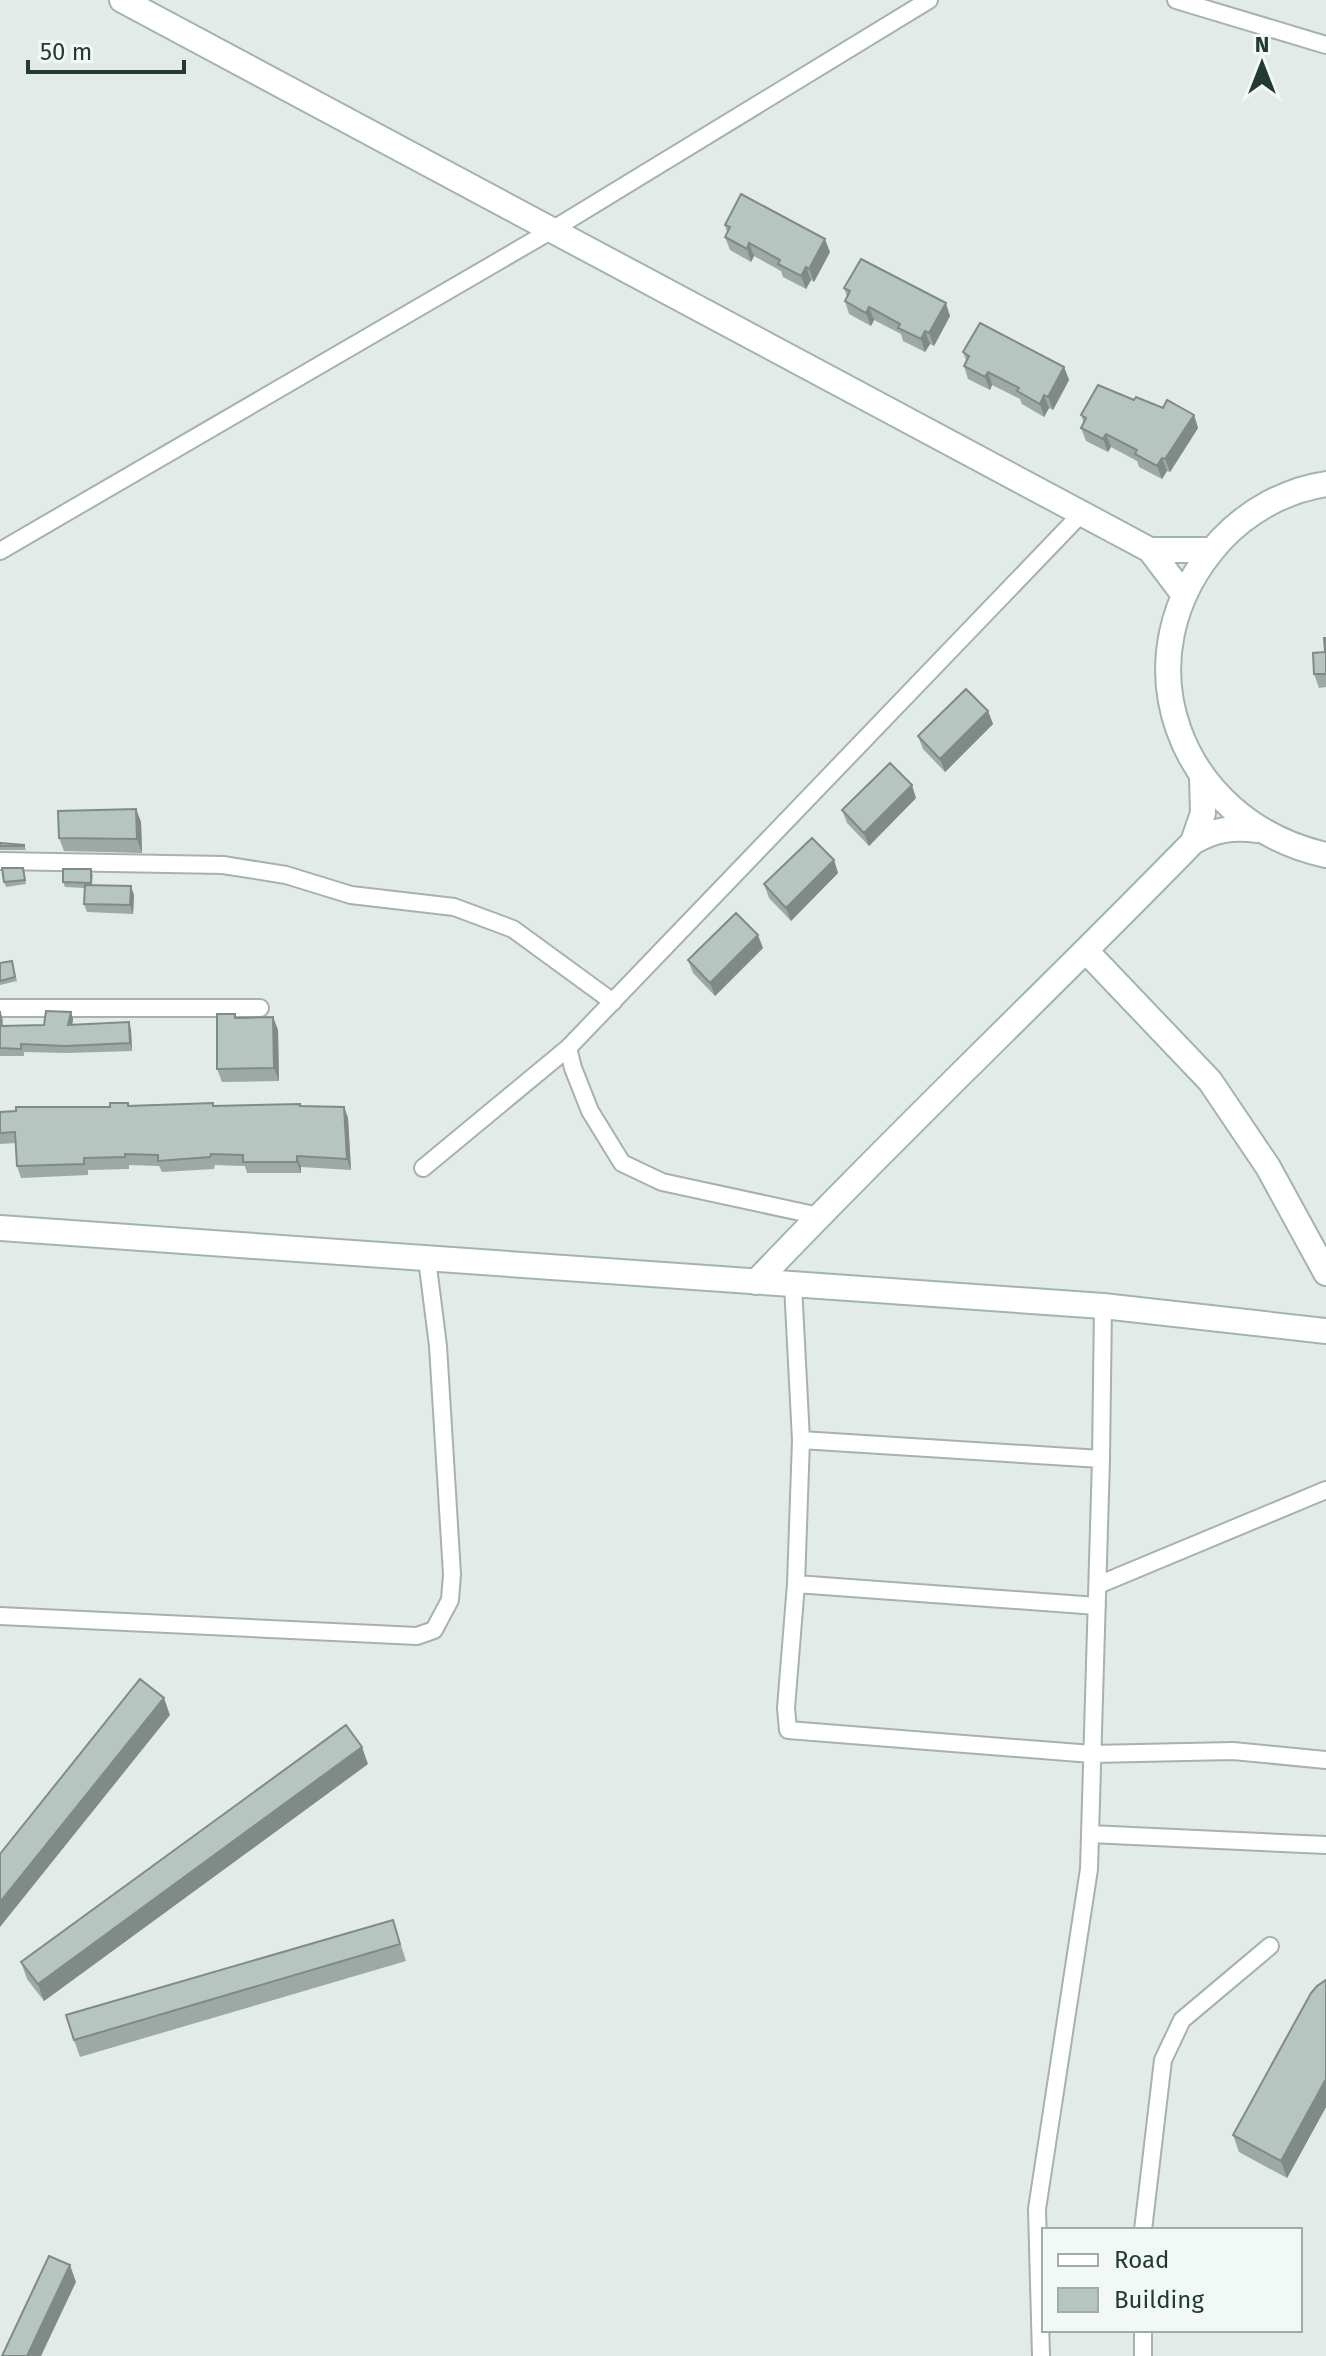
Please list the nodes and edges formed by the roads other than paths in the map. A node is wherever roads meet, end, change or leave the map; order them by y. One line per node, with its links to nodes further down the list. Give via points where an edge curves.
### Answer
1 (122, 0): 5 (street)
2 (929, 0): 5 (street)
3 (1176, 0): 4 (street)
4 (1326, 45)
5 (552, 230): 7 (street); 10 (street)
6 (1326, 484): 9 (street, via 1268,503)
7 (1082, 513): 8 (street); 18 (street)
8 (1150, 550): 9 (street); 11 (street)
9 (1211, 550): 11 (street)
10 (0, 551)
11 (1184, 595): 12 (street, via 1171,641 1170,688 1180,734)
12 (1202, 777): 13 (street); 14 (street, via 1203,813)
13 (1258, 830): 14 (street, via 1225,829); 15 (street)
14 (1193, 842): 17 (street)
15 (1326, 855)
16 (0, 861): 18 (street, via 223,865 286,875 351,895 454,907 513,929)
17 (1087, 952): 23 (street); 26 (street, via 1210,1081 1268,1167)
18 (613, 1002): 21 (street)
19 (0, 1008): 20 (street)
20 (260, 1008)
21 (568, 1048): 22 (street); 23 (street, via 590,1111 622,1163 662,1182)
22 (423, 1168)
23 (819, 1216): 27 (street)
24 (0, 1228): 25 (street)
25 (427, 1259): 27 (street); 37 (street, via 438,1346 452,1574 450,1600 434,1630 417,1636)
26 (1326, 1273)
27 (756, 1282): 28 (street)
28 (793, 1285): 29 (street); 31 (street)
29 (1103, 1306): 30 (street); 32 (street)
30 (1326, 1331)
31 (801, 1440): 32 (street); 34 (street)
32 (1101, 1459): 35 (street)
33 (1326, 1490): 35 (street)
34 (796, 1584): 36 (street); 38 (street, via 788,1730)
35 (1098, 1585): 36 (street)
36 (1097, 1606): 38 (street)
37 (0, 1616)
38 (1092, 1754): 39 (street, via 1233,1751); 40 (street)
39 (1326, 1760)
40 (1090, 1834): 41 (street); 45 (street, via 1037,2209)
41 (1326, 1845)
42 (1270, 1946): 43 (street, via 1182,2020 1163,2060)
43 (1143, 2228)
44 (1143, 2332): 46 (street)
45 (1041, 2356)
46 (1143, 2356)

